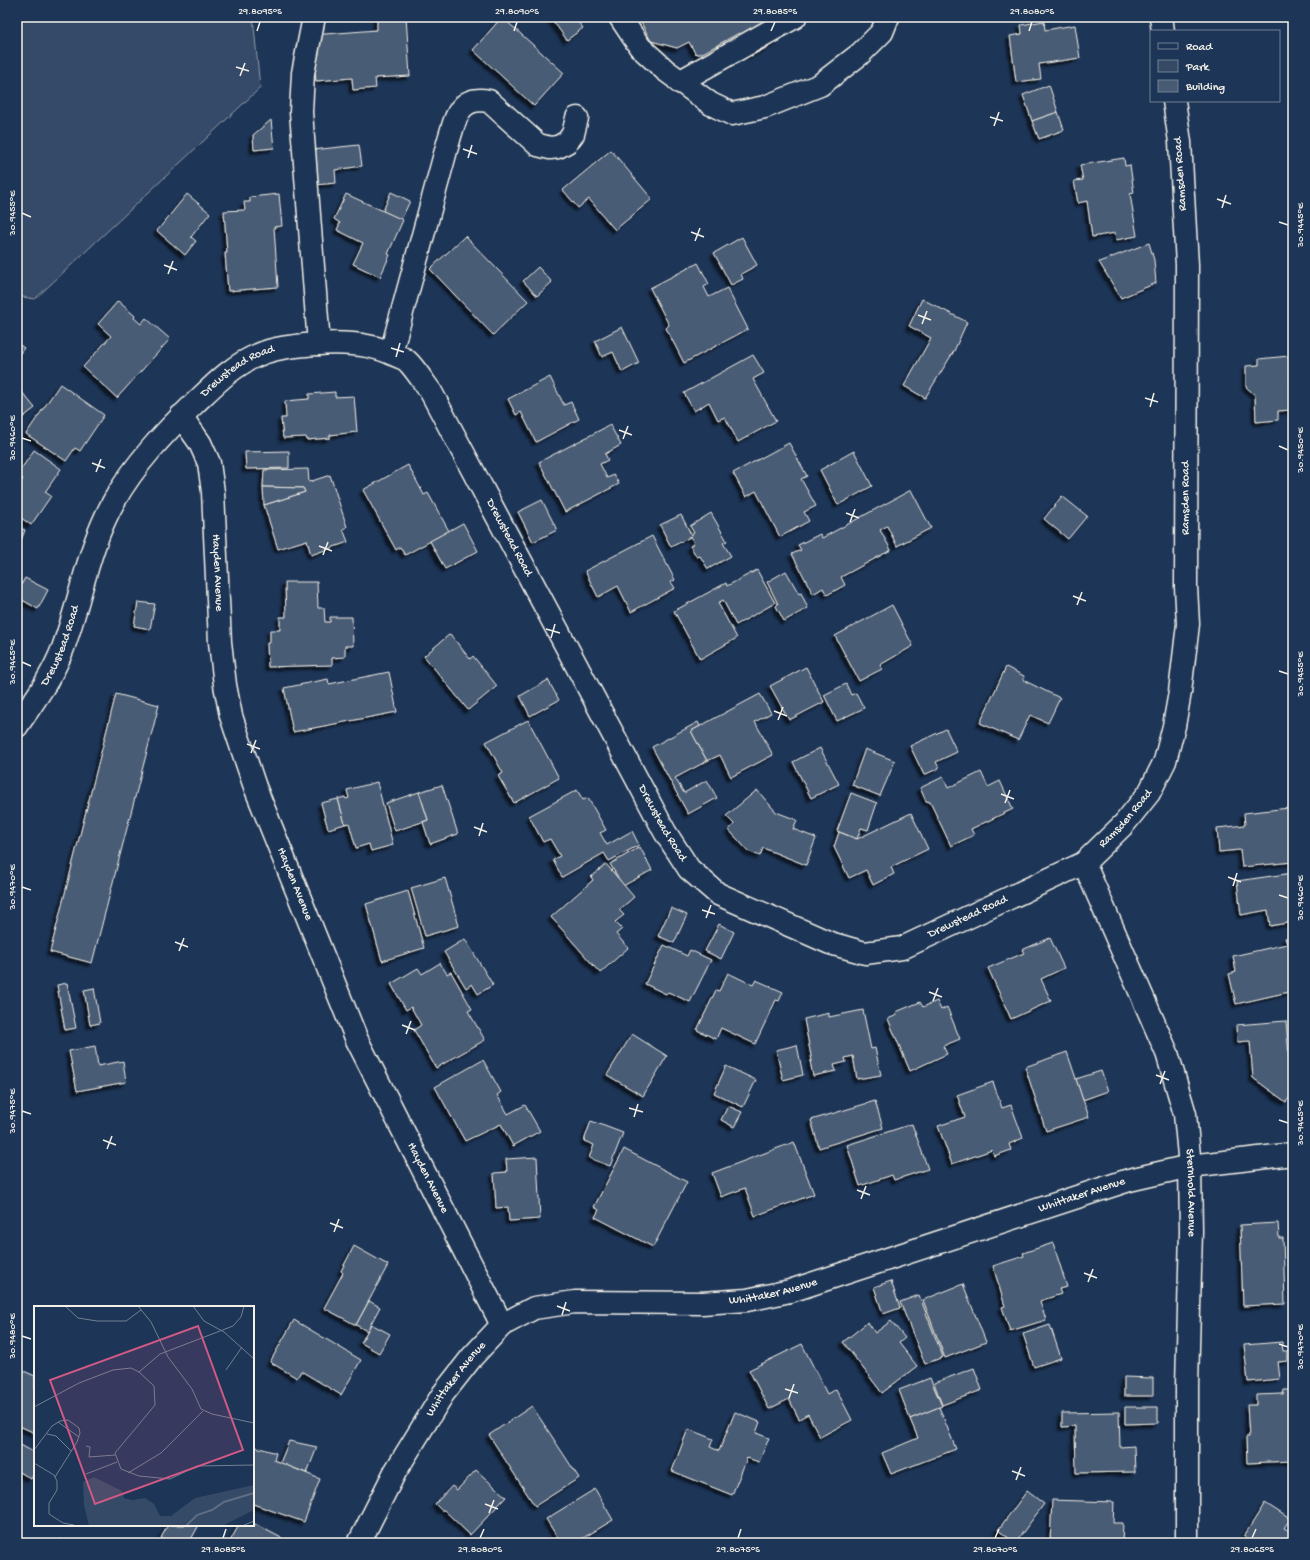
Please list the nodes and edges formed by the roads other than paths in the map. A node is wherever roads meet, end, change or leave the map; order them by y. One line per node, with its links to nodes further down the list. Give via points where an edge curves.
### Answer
1 (314, 17): 10 (street, via 302,73 301,112)
2 (620, 17): 7 (street, via 640,47)
3 (795, 17): 7 (street)
4 (888, 17): 7 (street, via 882,32 860,54 820,85 765,107 732,114 711,104)
5 (1161, 17): 6 (street)
6 (1163, 30)
7 (679, 82)
8 (1174, 102): 14 (street, Ramsden Road, via 1180,142 1187,265 1188,624 1184,662 1174,726 1165,761 1149,793 1124,824)
9 (577, 118): 11 (street, via 573,134 567,142 550,148 538,145 488,101 471,101 457,113)
10 (319, 344): 11 (street, Drewstead Road, via 363,344); 12 (street, Drewstead Road, via 260,354 219,380)
11 (391, 353): 14 (street, Drewstead Road, via 407,361 431,392 665,832 689,869 718,894 830,943 865,953 902,948)
12 (182, 416): 13 (street, Drewstead Road, via 138,463 114,502 91,554 54,671); 17 (street, Hayden Avenue, via 200,443 209,463 225,685 231,716 255,787 357,1040)
13 (17, 726)
14 (1084, 863): 16 (street, Sternhold Avenue, via 1167,1053 1185,1114)
15 (1293, 1154): 16 (street, Whittaker Avenue)
16 (1190, 1166): 17 (street, Whittaker Avenue, via 1128,1180 790,1291 747,1300 702,1303 575,1302 534,1308); 19 (street, Sternhold Avenue)
17 (502, 1325): 18 (street, Whittaker Avenue, via 472,1357 443,1394 395,1472)
18 (359, 1543)
19 (1187, 1543)

